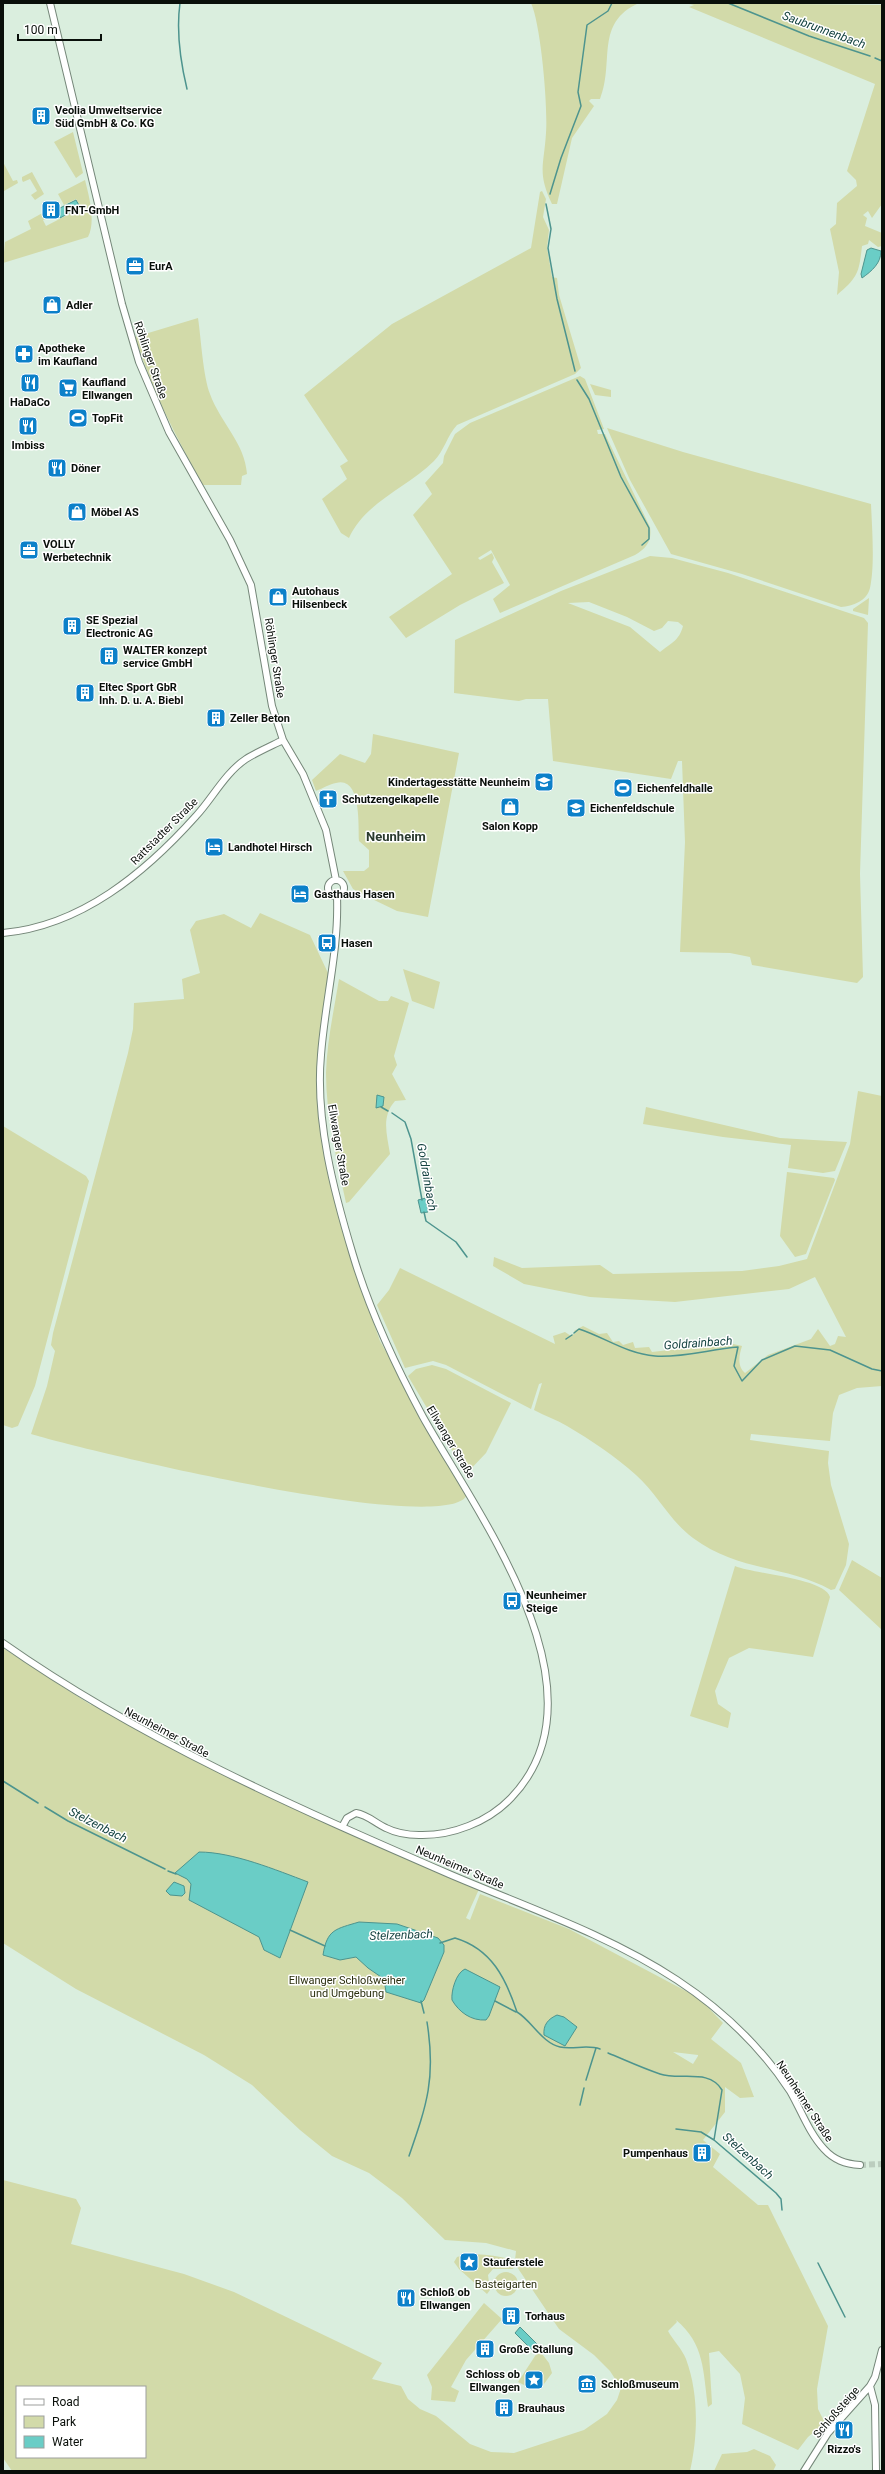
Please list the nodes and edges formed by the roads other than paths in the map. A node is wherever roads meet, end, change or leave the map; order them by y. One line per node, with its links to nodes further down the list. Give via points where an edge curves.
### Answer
1 (50, 3): 2 (street, Röhlinger Straße, via 122,304 139,362 169,432 230,540 251,585)
2 (272, 706): 3 (street, Ellwanger Straße)
3 (283, 740): 4 (street, Ellwanger Straße, via 303,774 326,830); 6 (street, Rattstadter Straße, via 244,760 196,816 150,862 101,900 55,922)
4 (336, 880): 5 (street, Ellwanger Straße, via 342,882 345,888 343,894); 5 (street, Ellwanger Straße, via 330,882 328,889)
5 (337, 897): 8 (street, Ellwanger Straße, via 337,928 322,1043 320,1083 324,1128 340,1207 370,1306 389,1350 424,1419 492,1531 521,1591 542,1660 548,1704 545,1737 533,1771 509,1801 490,1815 460,1830 437,1834 395,1832 356,1813 347,1818)
6 (3, 933)
7 (3, 1643): 8 (street, Neunheimer Straße, via 84,1697 143,1731)
8 (342, 1827): 9 (street, Neunheimer Straße, via 602,1938 700,1995 746,2037 789,2091 822,2147 839,2160)
9 (860, 2165)
10 (882, 2350): 11 (street, Schloßsteige)
11 (870, 2386): 12 (street, Schloßsteige, via 828,2433); 13 (street, via 875,2405)
12 (804, 2471)
13 (876, 2471)

